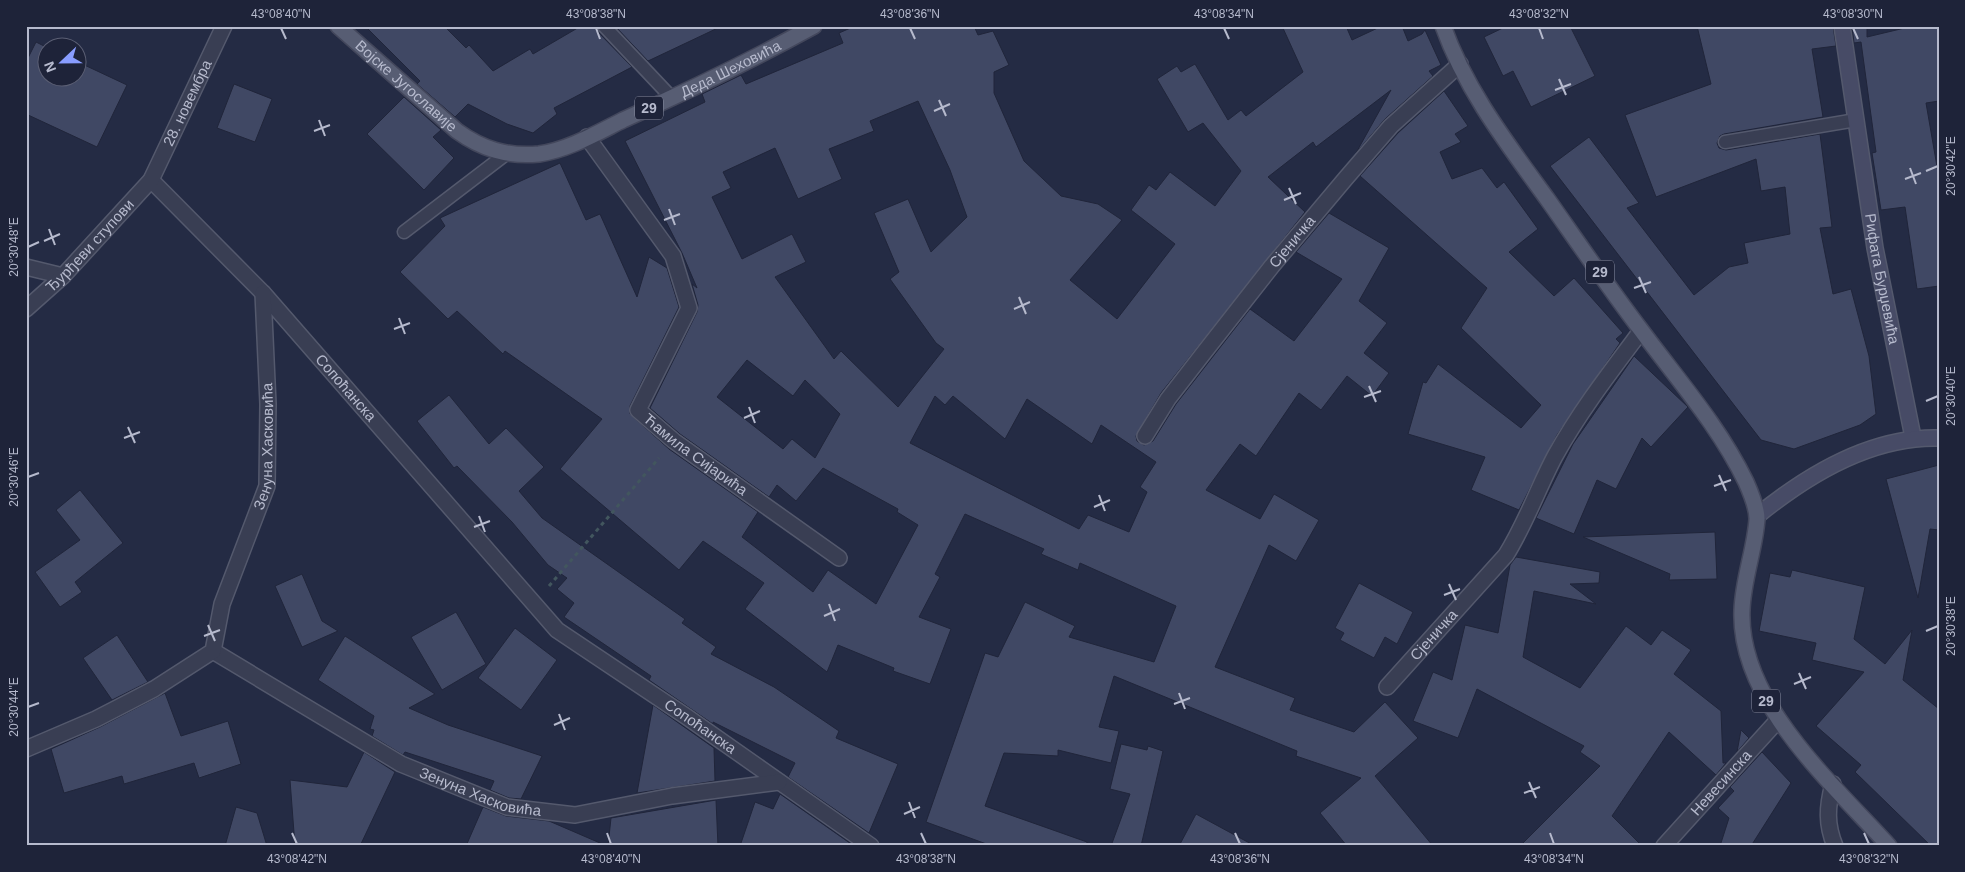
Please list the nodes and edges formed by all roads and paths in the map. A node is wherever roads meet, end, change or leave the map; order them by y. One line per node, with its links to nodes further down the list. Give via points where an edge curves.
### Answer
1 (223, 26): 14 (street, 28. новембра)
2 (338, 26): 12 (main road, Војске Југославије / 29)
3 (604, 26): 8 (lane)
4 (814, 26): 8 (main road, Деда Шеховића / 29)
5 (1443, 26): 7 (main road, 29)
6 (1842, 26): 9 (street, Рифата Бурџевића)
7 (1460, 64): 20 (main road, 29, via 1494,123); 21 (street, Сјеничка, via 1391,126 1340,185 1206,350 1168,399)
8 (672, 98): 10 (main road, Деда Шеховића / 29)
9 (1856, 120): 11 (lane); 22 (street, Рифата Бурџевића, via 1875,248)
10 (587, 137): 13 (main road, Деда Шеховића / 29, via 540,154); 24 (street, Ћамила Сијарића, via 673,256 689,308 638,410)
11 (1725, 142)
12 (476, 144): 13 (main road, Деда Шеховића / 29)
13 (506, 154): 15 (lane)
14 (151, 180): 17 (street, Ђурђеви ступови); 18 (street, Сопоћанска)
15 (404, 232)
16 (26, 267): 17 (street)
17 (63, 276): 19 (street, Ђурђеви ступови)
18 (263, 293): 27 (street, Сопоћанска); 28 (street, Зенуна Хасковића, via 268,404 267,486 222,604)
19 (26, 308)
20 (1641, 331): 25 (main road, 29, via 1691,394 1731,453 1747,485); 29 (street, Сјеничка, via 1577,420 1506,555)
21 (1145, 436)
22 (1913, 438): 23 (street); 25 (street, via 1867,451 1832,467 1799,485)
23 (1939, 438)
24 (674, 441): 26 (street, Ћамила Сијарића); 27 (path)
25 (1757, 516): 30 (main road, 29, via 1744,584 1742,631 1756,677)
26 (839, 558)
27 (533, 603): 32 (street, Сопоћанска, via 557,630)
28 (213, 651): 31 (street, via 154,689 96,719); 32 (street, Зенуна Хасковића, via 400,764 507,807 575,815 672,796)
29 (1387, 687)
30 (1778, 720): 33 (main road, 29); 35 (street, Невесинска)
31 (26, 749)
32 (779, 782): 34 (street, Сопоћанска)
33 (1833, 784): 36 (street, via 1827,807); 37 (main road, 29)
34 (871, 846)
35 (1664, 846)
36 (1835, 846)
37 (1890, 846)

